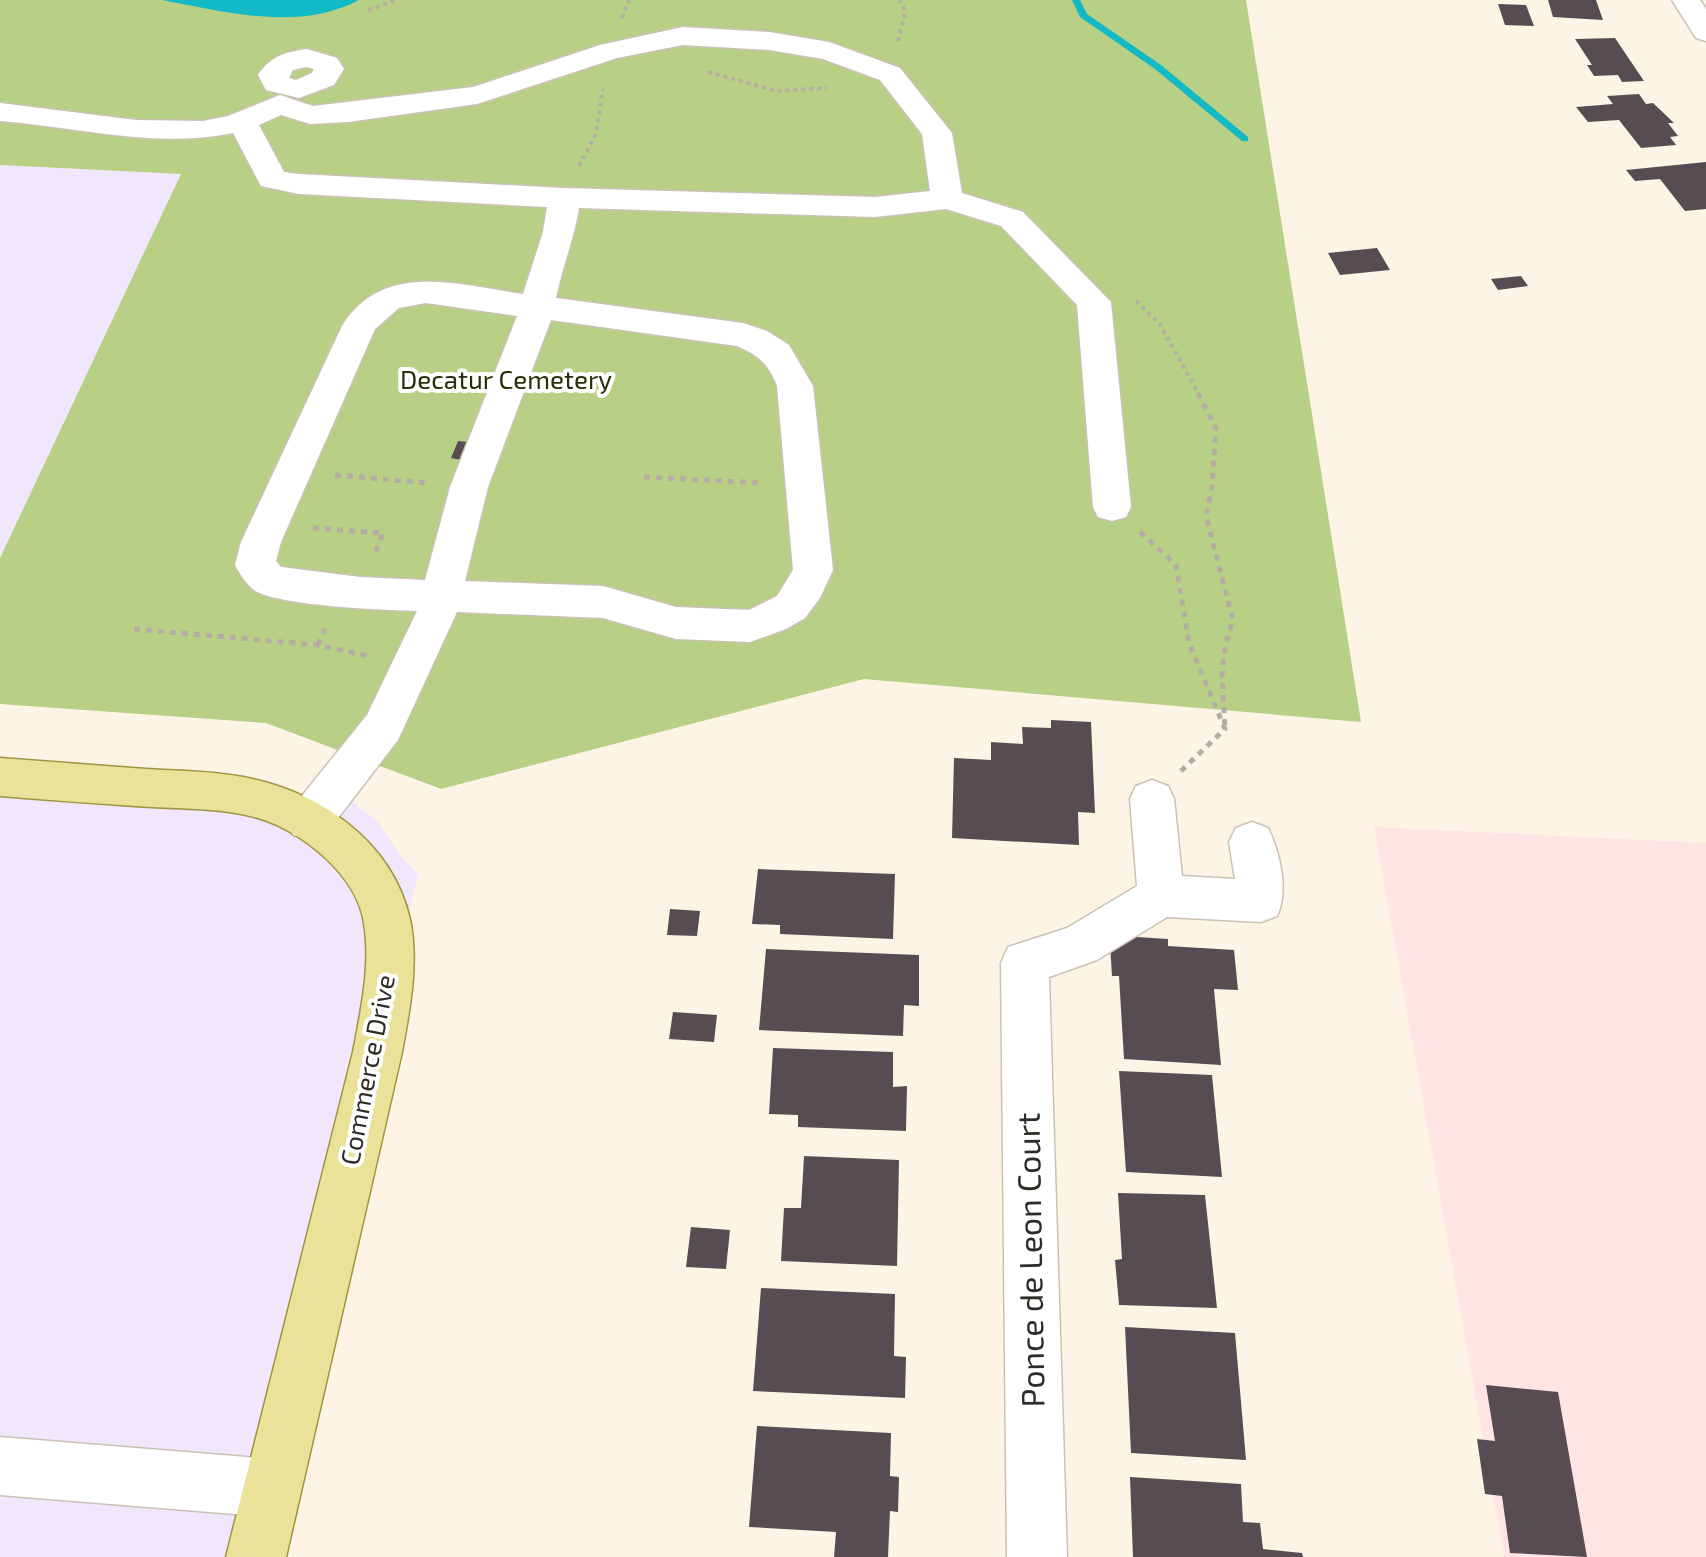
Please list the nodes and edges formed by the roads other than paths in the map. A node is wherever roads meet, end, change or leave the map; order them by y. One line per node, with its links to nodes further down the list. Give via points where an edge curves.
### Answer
1 (1686, 0): 2 (street)
2 (1706, 32)
3 (0, 112): 4 (street, via 37,113 143,132)
4 (243, 124): 5 (street, via 272,179); 6 (street, via 285,97 310,115 477,95 610,51 683,36 769,41 829,51 890,74 937,133)
5 (564, 198): 6 (street, via 875,207); 7 (street)
6 (947, 199): 8 (street, via 1012,219 1094,302)
7 (536, 307): 9 (street, via 469,487); 9 (street, via 426,292 378,302 359,326 268,525 255,565 269,580 360,593); 9 (street, via 743,335 785,359 795,386 813,570 791,607 750,626 676,623 603,602)
8 (1112, 507)
9 (442, 597): 12 (street, via 383,727)
10 (0, 777): 12 (main road, Commerce Drive, via 234,795 278,805)
11 (1152, 799): 14 (street)
12 (309, 821): 16 (main road, Commerce Drive, via 353,857 379,896 386,921 388,973 369,1086)
13 (1252, 842): 14 (street, via 1261,901)
14 (1161, 896): 18 (street, Ponce de Leon Court, via 1080,945 1025,963)
15 (0, 1466): 16 (street)
16 (272, 1488): 17 (main road, Commerce Drive)
17 (256, 1557)
18 (1037, 1557)

